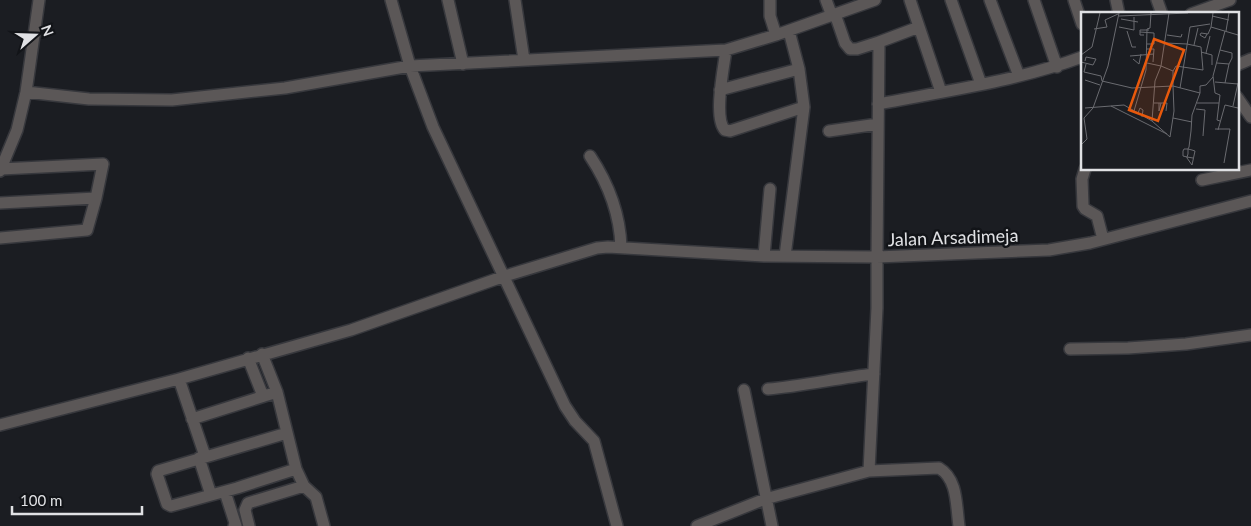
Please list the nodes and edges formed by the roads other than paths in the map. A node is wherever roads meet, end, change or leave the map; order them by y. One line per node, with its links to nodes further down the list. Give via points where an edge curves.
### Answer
1 (39, 0): 35 (street)
2 (391, 0): 29 (street)
3 (448, 0): 27 (street)
4 (515, 0): 26 (street)
5 (770, 0): 21 (street, via 770,16)
6 (826, 0): 17 (street)
7 (910, 0): 19 (street)
8 (951, 0): 33 (street)
9 (990, 0): 32 (street)
10 (1034, 0): 30 (street)
11 (1074, 0): 18 (street)
12 (1157, 0): 16 (street)
13 (1230, 0): 15 (street)
14 (871, 1): 17 (street)
15 (1196, 8)
16 (1161, 12)
17 (833, 15): 20 (street); 22 (street, via 850,49)
18 (1081, 21)
19 (919, 27): 22 (street); 36 (street)
20 (789, 31): 21 (street); 31 (street)
21 (776, 35): 23 (street)
22 (879, 42): 38 (street)
23 (726, 50): 26 (street); 34 (street)
24 (1081, 57): 30 (street)
25 (1251, 59): 28 (street)
26 (524, 60): 27 (street)
27 (463, 64): 29 (street)
28 (1238, 65)
29 (410, 66): 35 (street, via 284,88 172,100 88,99); 58 (street, via 433,127)
30 (1057, 67): 32 (street)
31 (799, 68): 34 (street); 39 (street)
32 (1019, 76): 33 (street)
33 (981, 84): 36 (street)
34 (720, 90): 39 (street, via 721,123 725,130)
35 (26, 92): 44 (street, via 17,130)
36 (941, 92): 38 (street)
37 (1238, 98): 40 (street)
38 (878, 104): 41 (street)
39 (804, 107): 56 (street)
40 (1251, 117)
41 (878, 124): 42 (street); 57 (street)
42 (829, 132)
43 (590, 156): 54 (street, via 613,205 620,227)
44 (0, 170): 49 (street, via 103,164)
45 (1085, 170): 53 (street, via 1083,206 1097,216)
46 (1251, 170): 47 (street)
47 (1202, 180)
48 (770, 189): 55 (street)
49 (96, 198): 51 (street); 52 (street, via 87,230)
50 (1251, 201): 53 (street, Jalan Arsadimeja)
51 (0, 203)
52 (0, 238)
53 (1103, 239): 57 (street, Jalan Arsadimeja, via 1049,250)
54 (621, 247): 55 (street); 58 (street, via 588,250)
55 (764, 256): 56 (street)
56 (785, 256): 57 (street)
57 (877, 257): 63 (street, Jalan Arsadimeja)
58 (505, 276): 61 (street, via 351,330); 82 (street, via 565,406 594,441)
59 (1251, 335): 60 (street, via 1186,344)
60 (1070, 349)
61 (262, 354): 62 (street); 67 (street)
62 (248, 358): 64 (street); 68 (street)
63 (874, 374): 65 (street); 74 (street, Jalan Arsadimeja)
64 (179, 379): 69 (street); 70 (street)
65 (768, 389)
66 (744, 390): 78 (street)
67 (277, 392): 68 (street); 71 (street)
68 (264, 396): 69 (street)
69 (192, 419): 72 (street)
70 (0, 425)
71 (287, 433): 72 (street); 73 (street)
72 (202, 457): 77 (street); 77 (street, via 157,474 169,506)
73 (296, 469): 75 (street); 76 (street)
74 (869, 471): 78 (street); 85 (street, via 938,468 947,473 952,481)
75 (304, 486): 80 (street, via 248,504 245,510); 81 (street, via 316,497)
76 (224, 492): 77 (street); 79 (street)
77 (211, 495)
78 (765, 499): 83 (street); 84 (street)
79 (234, 526)
80 (249, 526)
81 (324, 526)
82 (617, 526)
83 (697, 526)
84 (772, 526)
85 (959, 526)

